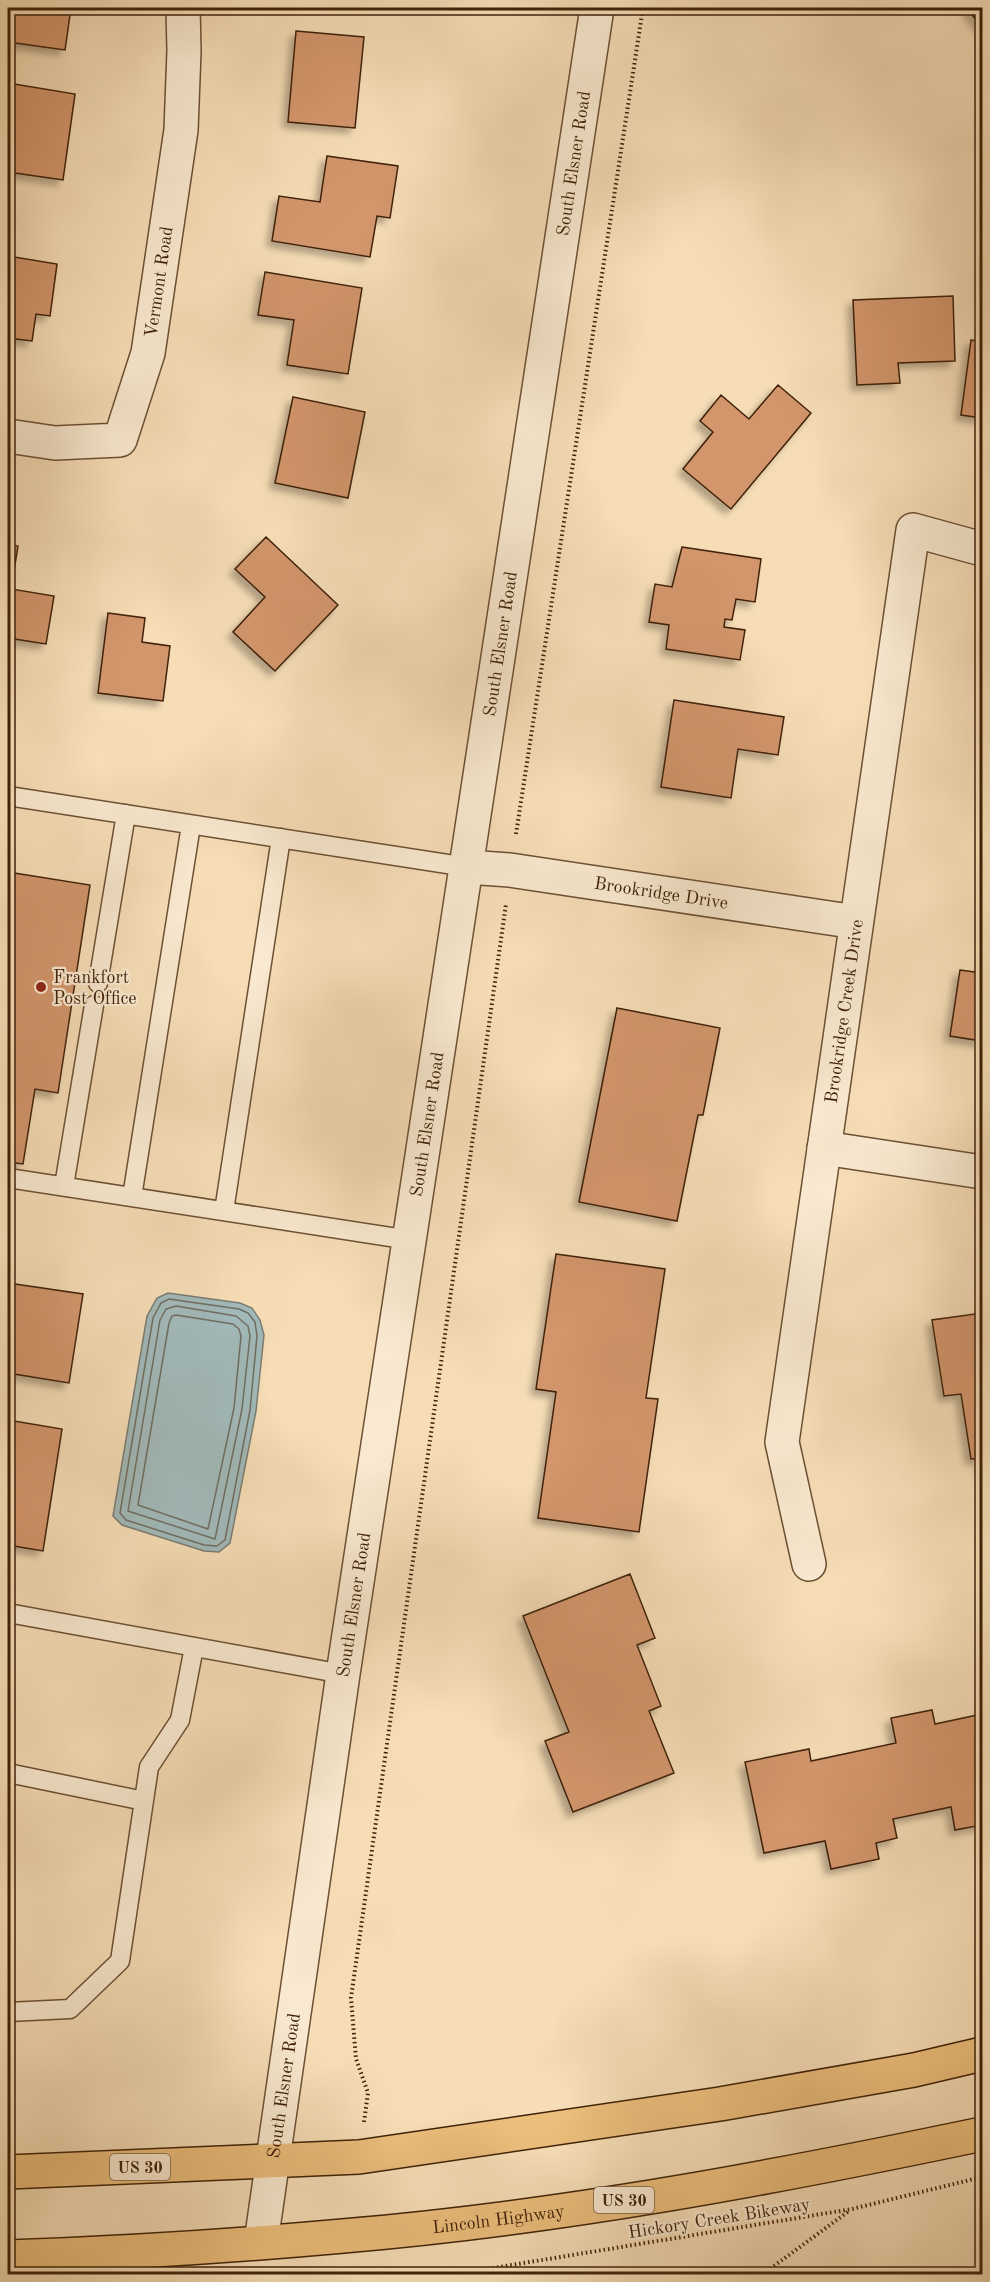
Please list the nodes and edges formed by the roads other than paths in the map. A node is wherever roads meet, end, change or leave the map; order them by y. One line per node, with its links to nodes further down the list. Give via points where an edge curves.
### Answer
1 (183, 8): 3 (street, Vermont Road, via 181,130 148,353 120,440 55,443)
2 (597, 8): 9 (street, South Elsner Road)
3 (8, 436)
4 (982, 549): 10 (street, Brookridge Creek Drive, via 913,530)
5 (8, 796): 6 (lane)
6 (126, 814): 7 (lane); 11 (lane)
7 (191, 825): 8 (lane); 17 (lane)
8 (281, 838): 9 (lane); 18 (lane)
9 (467, 867): 10 (street, Brookridge Drive, via 510,870); 19 (street, South Elsner Road)
10 (856, 922): 13 (street, Brookridge Creek Drive)
11 (98, 983)
12 (94, 1005): 16 (lane)
13 (824, 1148): 14 (street); 20 (street, Brookridge Creek Drive, via 782,1442)
14 (982, 1172)
15 (8, 1178): 16 (lane)
16 (64, 1186): 17 (lane)
17 (132, 1197): 18 (lane)
18 (225, 1211): 19 (lane)
19 (410, 1240): 23 (street, South Elsner Road)
20 (809, 1564)
21 (8, 1613): 22 (lane)
22 (194, 1647): 23 (lane); 25 (lane, via 180,1720 149,1767)
23 (343, 1674): 29 (street, South Elsner Road)
24 (8, 1773): 25 (lane)
25 (144, 1800): 26 (lane, via 120,1961 70,2009)
26 (8, 2012)
27 (982, 2054): 29 (main road, US 30, via 914,2070 543,2132 359,2157)
28 (982, 2134): 31 (main road, Lincoln Highway / US 30, via 715,2185 508,2217)
29 (273, 2161): 30 (main road, US 30); 31 (street, South Elsner Road)
30 (8, 2172)
31 (261, 2242): 32 (main road, Lincoln Highway / US 30)
32 (8, 2257)

